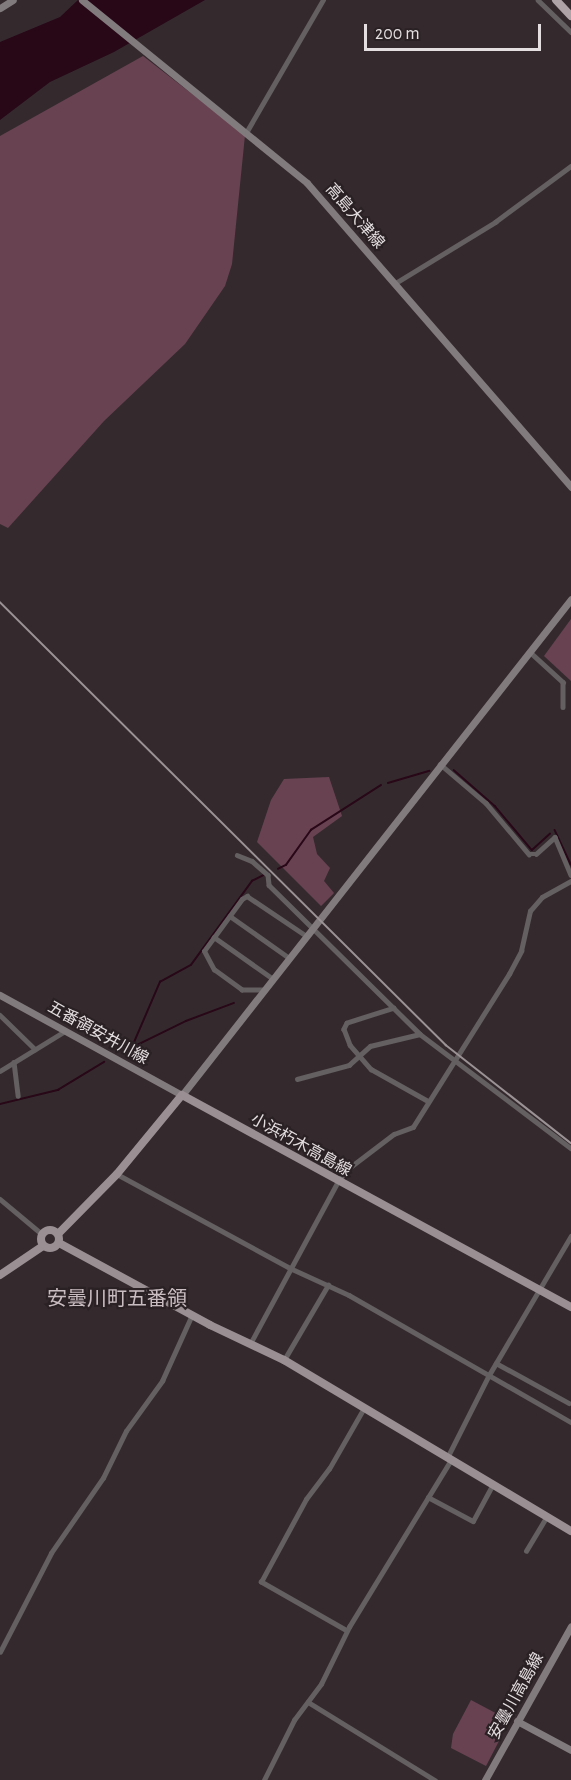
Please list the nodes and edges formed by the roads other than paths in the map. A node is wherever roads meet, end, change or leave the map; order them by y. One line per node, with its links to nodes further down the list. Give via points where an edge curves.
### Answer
1 (13, 0): 6 (main road)
2 (82, 0): 10 (main road, 高島大津線)
3 (323, 0): 10 (street)
4 (538, 0): 8 (street)
5 (556, 0): 7 (highway)
6 (0, 8)
7 (568, 16): 8 (street)
8 (560, 22): 9 (street)
9 (571, 32)
10 (244, 129): 12 (main road, 高島大津線, via 323,199)
11 (571, 166): 12 (street, via 495,222)
12 (394, 284): 13 (main road, 高島大津線, via 460,355)
13 (571, 487)
14 (571, 599): 15 (main road)
15 (530, 652): 16 (street, via 563,682); 17 (main road)
16 (563, 707)
17 (440, 764): 19 (street, via 486,803 530,854 536,854 555,837); 22 (main road)
18 (237, 855): 22 (street, via 252,861 268,875 269,885)
19 (571, 875)
20 (571, 880): 35 (street, via 542,897 530,911 521,951)
21 (230, 916): 23 (street, via 247,896); 24 (street); 25 (street)
22 (312, 926): 23 (main road); 29 (street)
23 (304, 935): 25 (main road)
24 (214, 937): 26 (street); 27 (street, via 204,951 214,970 242,990)
25 (288, 957): 26 (main road)
26 (272, 978): 27 (main road)
27 (263, 990): 39 (main road)
28 (0, 995): 31 (main road, 五番領安井川線)
29 (394, 1008): 32 (street); 34 (street, via 347,1023 344,1029)
30 (0, 1015): 33 (street)
31 (65, 1031): 33 (street); 39 (main road, 五番領安井川線)
32 (420, 1034): 34 (street, via 370,1046); 35 (street)
33 (36, 1049): 36 (street)
34 (357, 1054): 38 (street, via 349,1065); 41 (street, via 371,1069)
35 (453, 1060): 41 (street); 42 (street)
36 (15, 1062): 37 (street); 40 (street)
37 (0, 1071)
38 (297, 1079)
39 (182, 1095): 43 (main road); 44 (main road, 小浜朽木高島線)
40 (18, 1096)
41 (428, 1101): 44 (street, via 413,1127 394,1134)
42 (571, 1148)
43 (117, 1174): 48 (main road); 50 (street)
44 (338, 1181): 50 (street); 53 (main road, 小浜朽木高島線)
45 (0, 1199): 46 (street)
46 (42, 1234): 48 (main road, via 50,1230); 49 (main road)
47 (571, 1236): 53 (street)
48 (58, 1239): 49 (main road, via 52,1249); 55 (main road)
49 (43, 1246): 51 (main road)
50 (290, 1268): 52 (street); 56 (street)
51 (0, 1275)
52 (328, 1285): 57 (street); 59 (street)
53 (539, 1289): 54 (main road, 小浜朽木高島線); 58 (street)
54 (571, 1307)
55 (192, 1315): 56 (main road); 71 (street, via 162,1381 126,1431 103,1478 51,1553)
56 (250, 1344): 57 (main road)
57 (284, 1360): 61 (main road)
58 (496, 1364): 59 (street); 60 (street)
59 (489, 1375): 62 (street); 63 (street)
60 (569, 1403)
61 (364, 1408): 63 (main road); 70 (street, via 329,1469 306,1499 261,1582)
62 (571, 1422)
63 (449, 1459): 64 (main road); 65 (street)
64 (493, 1485): 65 (street, via 473,1521); 66 (main road)
65 (428, 1497): 70 (street)
66 (546, 1518): 67 (main road); 68 (street)
67 (571, 1531)
68 (526, 1551)
69 (571, 1626): 73 (main road, 安曇川高島線)
70 (347, 1631): 72 (street)
71 (0, 1652)
72 (308, 1702): 75 (street); 76 (street)
73 (517, 1721): 74 (main road); 77 (main road, 安曇川高島線)
74 (571, 1750)
75 (264, 1780)
76 (435, 1780)
77 (485, 1780)

